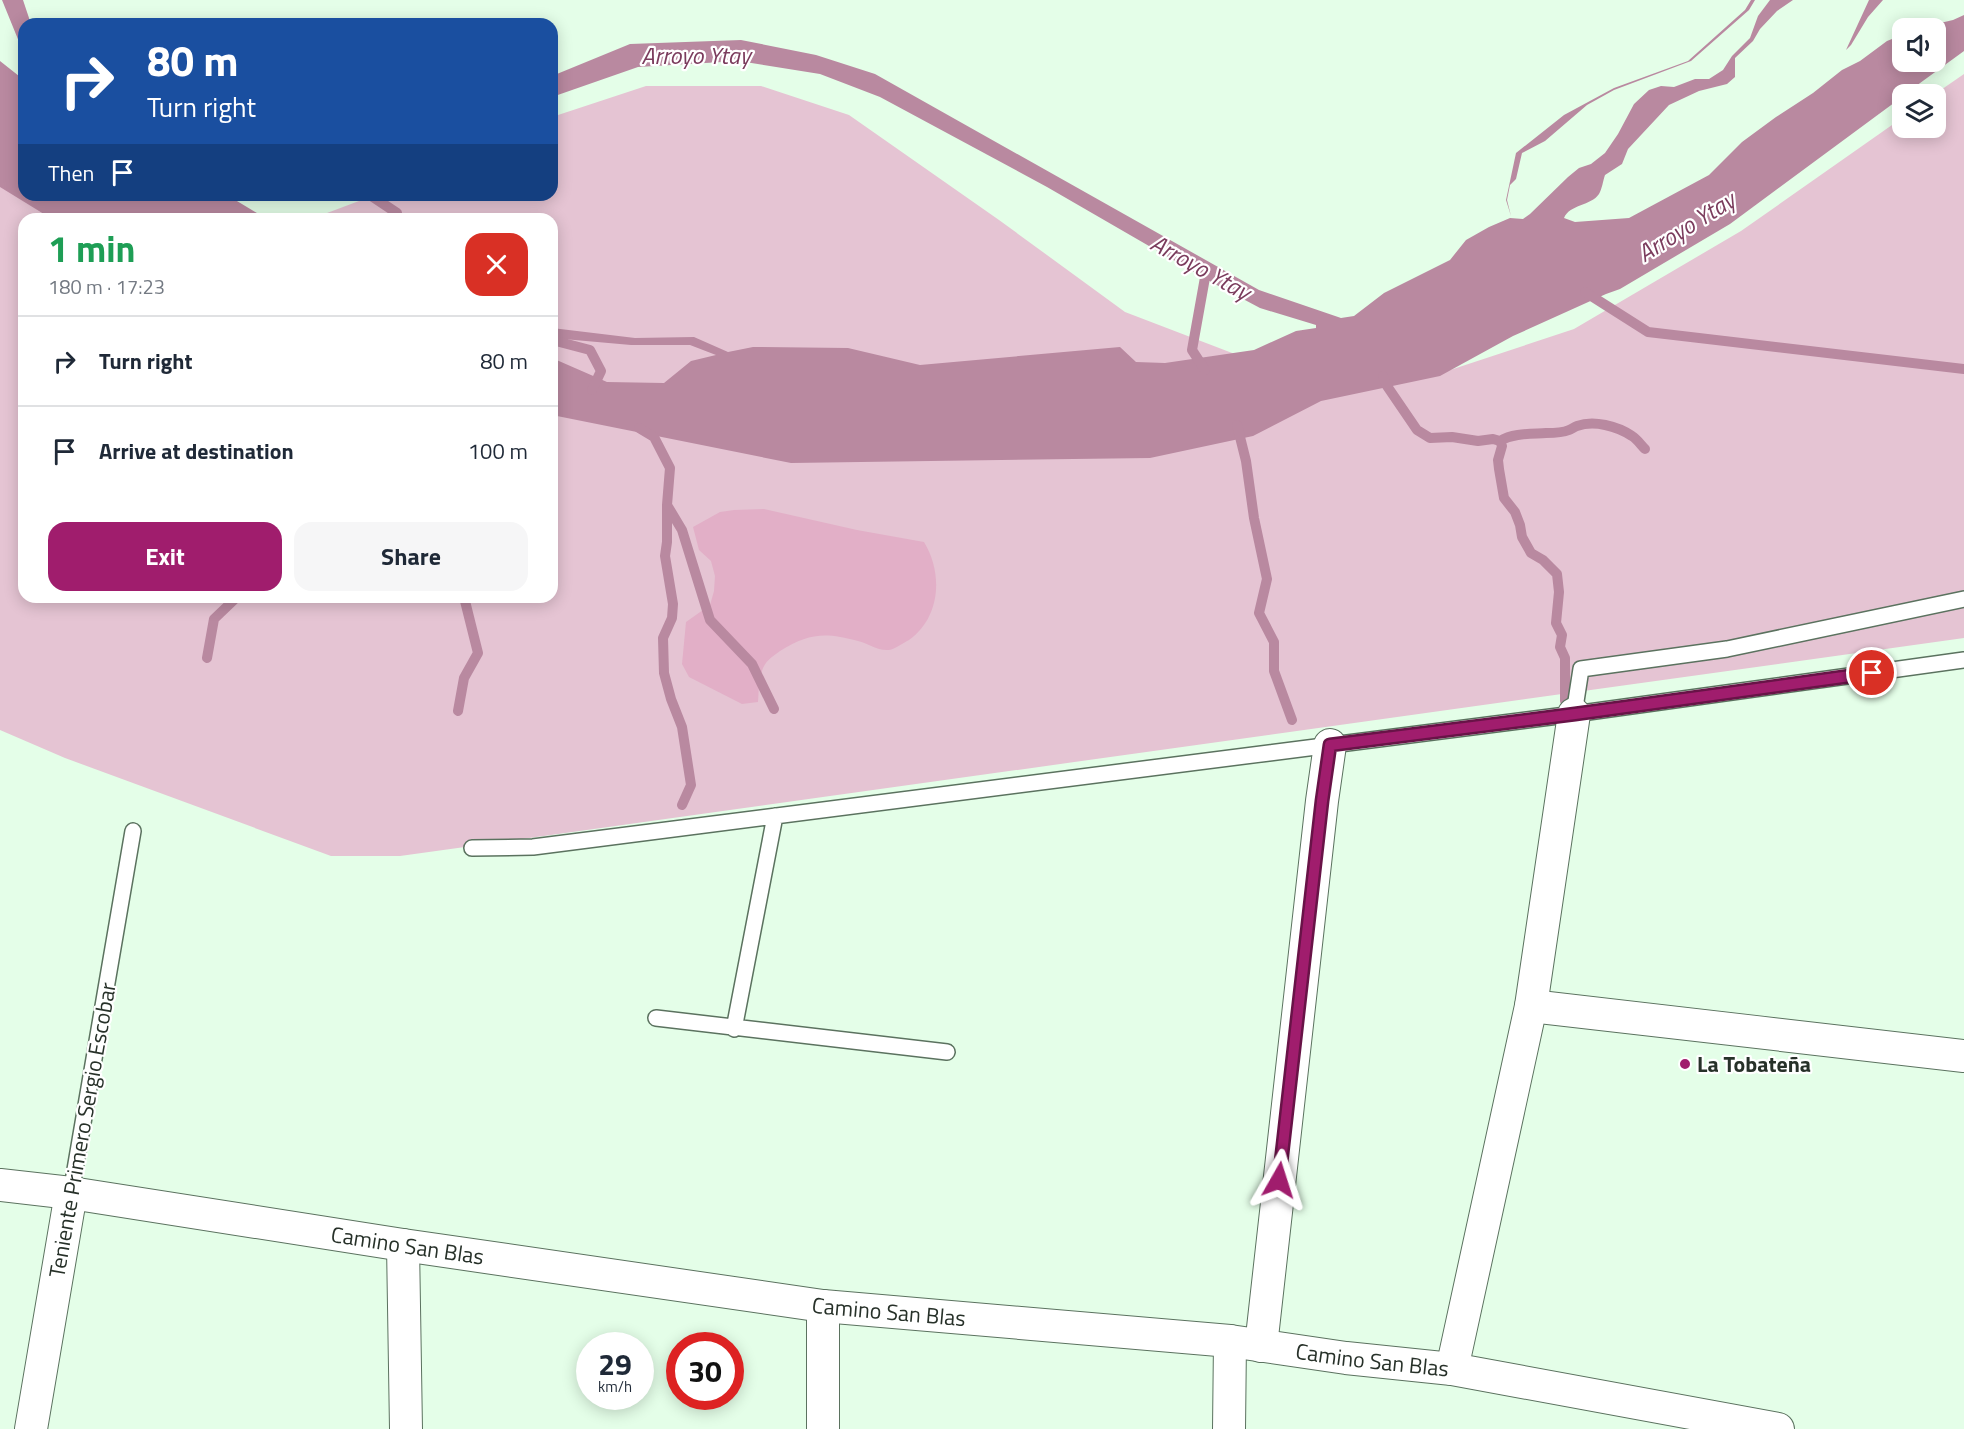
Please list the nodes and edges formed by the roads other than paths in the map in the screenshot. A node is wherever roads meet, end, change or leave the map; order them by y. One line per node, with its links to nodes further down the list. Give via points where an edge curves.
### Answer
1 (1964, 599): 3 (lane, via 1727,649 1581,669)
2 (1964, 660): 3 (lane)
3 (1575, 714): 4 (lane); 8 (street)
4 (1330, 745): 5 (lane); 18 (street)
5 (775, 816): 7 (lane, via 533,847); 10 (lane)
6 (133, 831): 14 (lane, Teniente Primero Sergio Escobar)
7 (472, 848)
8 (1531, 1006): 12 (street); 19 (street)
9 (656, 1018): 10 (lane)
10 (734, 1029): 11 (lane)
11 (947, 1052)
12 (1964, 1056)
13 (0, 1185): 14 (street, Camino San Blas)
14 (71, 1193): 15 (street, Camino San Blas); 20 (street, Teniente Primero Sergio Escobar)
15 (402, 1245): 16 (street, Camino San Blas); 21 (street)
16 (823, 1306): 17 (street, Camino San Blas); 22 (street)
17 (1230, 1341): 18 (street, Camino San Blas); 23 (street)
18 (1261, 1346): 19 (street, Camino San Blas)
19 (1452, 1369): 24 (street, Camino San Blas)
20 (31, 1429)
21 (406, 1429)
22 (823, 1429)
23 (1229, 1429)
24 (1778, 1429)

